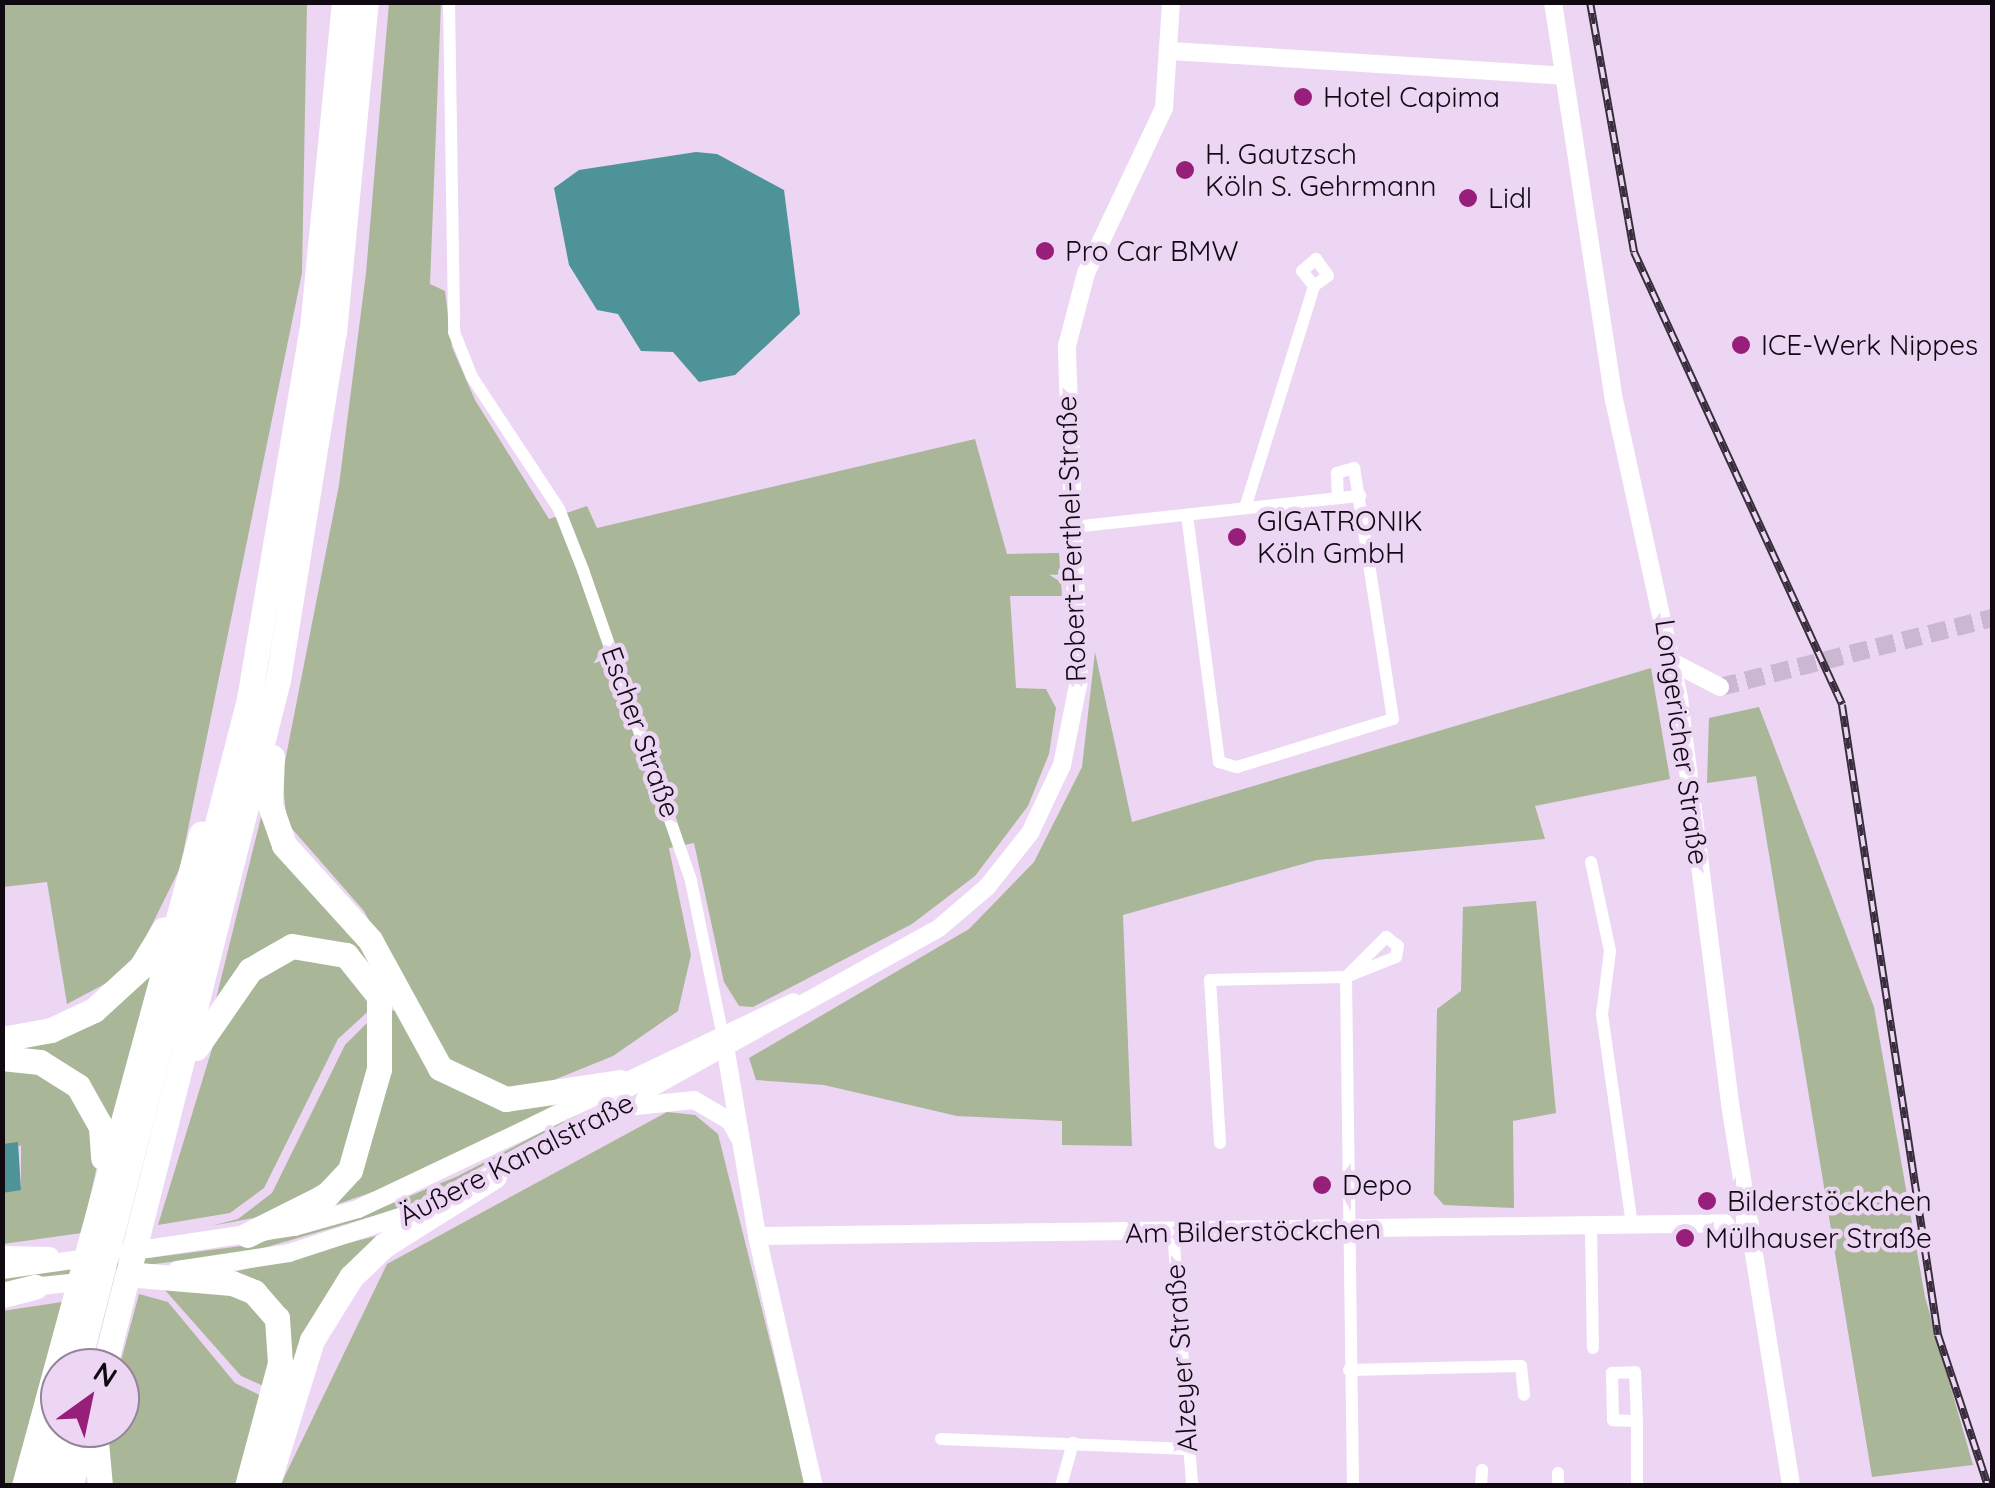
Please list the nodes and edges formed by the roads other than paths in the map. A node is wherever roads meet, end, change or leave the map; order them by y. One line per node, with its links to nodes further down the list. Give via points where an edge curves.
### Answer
1 (344, 2): 17 (highway, via 312,328)
2 (366, 2): 15 (highway, via 334,332)
3 (449, 2): 21 (street, Escher Straße, via 454,332 472,376 558,509 583,570 692,881)
4 (1171, 2): 6 (street, Robert-Perthel-Straße)
5 (1553, 2): 7 (street, Longericher Straße)
6 (1171, 52): 7 (street); 13 (street, Robert-Perthel-Straße, via 1156,133 1089,267 1071,326 1065,376)
7 (1564, 76): 14 (street, Longericher Straße, via 1614,400)
8 (1314, 286): 11 (street)
9 (1360, 496): 10 (street); 10 (street, via 1359,474 1345,467 1336,477); 12 (street, via 1394,719 1237,768 1220,762)
10 (1338, 498): 11 (street)
11 (1244, 508): 12 (street)
12 (1188, 515): 13 (street)
13 (1074, 527): 21 (street, Robert-Perthel-Straße, via 1079,680 1054,788 988,887 875,965)
14 (1672, 662): 16 (street, Longericher Straße); 16 (street, via 1688,677 1720,687)
15 (278, 680): 23 (highway); 24 (highway, via 270,784 276,828 307,876 370,940 431,1058 462,1084 506,1099)
16 (1679, 699): 31 (street, Longericher Straße)
17 (239, 742): 19 (highway, via 213,791); 29 (highway)
18 (1591, 862): 32 (street, via 1610,951 1602,1014)
19 (189, 880): 20 (highway, via 155,948 106,1001 51,1030); 30 (highway)
20 (2, 1039)
21 (724, 1041): 24 (street, Äußere Kanalstraße); 25 (street, Äußere Kanalstraße); 26 (street, Escher Straße)
22 (2, 1058): 30 (highway, via 50,1066 85,1093 103,1139)
23 (182, 1070): 29 (highway); 36 (highway, via 238,985 278,950 337,951 361,968 379,996 379,1069 350,1170 327,1195)
24 (620, 1082): 36 (street, Äußere Kanalstraße, via 420,1185)
25 (613, 1112): 26 (street, via 694,1100 730,1121); 28 (street, Äußere Kanalstraße)
26 (742, 1141): 37 (street, Escher Straße)
27 (1220, 1142): 34 (street, via 1210,980 1346,977)
28 (494, 1176): 41 (street, Äußere Kanalstraße, via 352,1237); 63 (highway, via 383,1246 351,1278 312,1340)
29 (135, 1199): 44 (highway); 46 (highway)
30 (95, 1212): 44 (highway)
31 (1750, 1223): 32 (street, Am Bilderstöckchen); 70 (street, Longericher Straße)
32 (1632, 1226): 33 (street, Am Bilderstöckchen)
33 (1591, 1227): 34 (street, Am Bilderstöckchen); 47 (street)
34 (1348, 1229): 35 (street, Am Bilderstöckchen); 48 (street)
35 (1173, 1231): 37 (street, Am Bilderstöckchen); 56 (street, Alzeyer Straße)
36 (246, 1235): 39 (street, Äußere Kanalstraße)
37 (757, 1236): 64 (street, Escher Straße)
38 (2, 1255): 39 (street)
39 (70, 1260): 40 (street, Äußere Kanalstraße)
40 (2, 1270)
41 (138, 1275): 42 (street, Äußere Kanalstraße); 62 (highway, via 232,1283 254,1292 277,1318 280,1363)
42 (35, 1287): 43 (highway)
43 (2, 1293)
44 (74, 1333): 45 (highway); 58 (highway)
45 (75, 1348)
46 (109, 1348)
47 (1594, 1348)
48 (1350, 1370): 49 (street, via 1521,1366); 67 (street)
49 (1524, 1395)
50 (1637, 1421): 69 (street)
51 (941, 1439): 52 (street)
52 (1072, 1443): 56 (street); 65 (street)
53 (55, 1448): 59 (highway)
54 (84, 1448): 60 (highway)
55 (94, 1448): 61 (highway)
56 (1188, 1449): 66 (street, Alzeyer Straße)
57 (1482, 1470): 68 (street)
58 (24, 1477)
59 (45, 1486)
60 (70, 1486)
61 (100, 1486)
62 (247, 1486)
63 (267, 1486)
64 (814, 1486)
65 (1062, 1486)
66 (1192, 1486)
67 (1353, 1486)
68 (1481, 1486)
69 (1637, 1486)
70 (1792, 1486)

